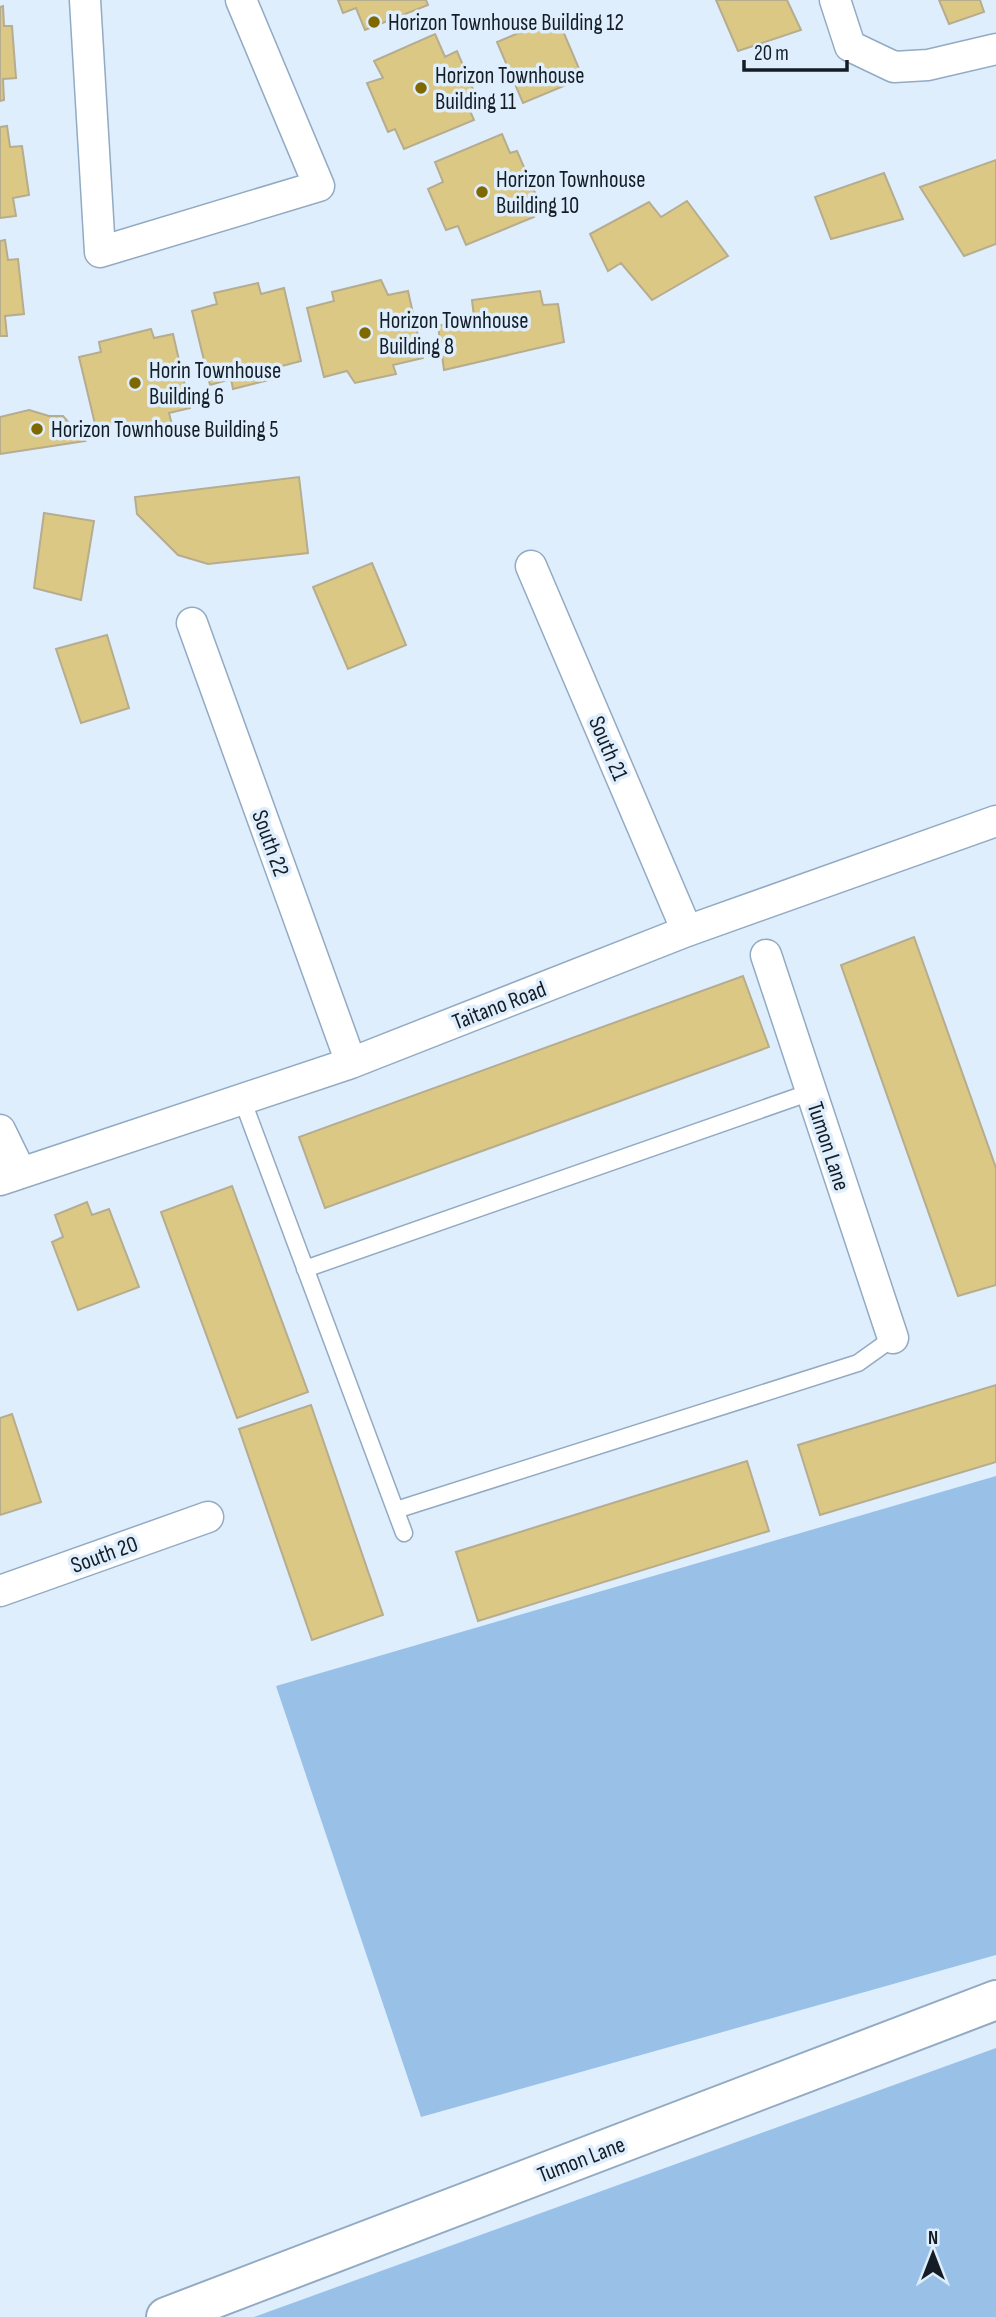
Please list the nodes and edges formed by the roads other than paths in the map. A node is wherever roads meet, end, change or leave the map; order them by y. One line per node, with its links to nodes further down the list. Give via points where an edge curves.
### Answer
1 (85, 0): 2 (street, via 100,253 319,186)
2 (241, 0)
3 (835, 0): 4 (street, via 850,46 894,67 928,65)
4 (996, 48)
5 (531, 566): 8 (street, South 21)
6 (192, 623): 10 (street, South 22)
7 (996, 821): 8 (street, Taitano Road)
8 (687, 931): 10 (street, Taitano Road)
9 (766, 955): 11 (street, Tumon Lane)
10 (351, 1063): 12 (street, Taitano Road)
11 (811, 1092): 15 (lane); 16 (street, Tumon Lane)
12 (242, 1099): 14 (street, Taitano Road); 15 (lane)
13 (0, 1130): 14 (street)
14 (10, 1176)
15 (305, 1269): 17 (lane)
16 (892, 1338): 17 (lane, via 858,1363)
17 (396, 1510): 19 (lane)
18 (208, 1517): 20 (street, South 20)
19 (404, 1533)
20 (0, 1591)
21 (996, 2000): 22 (street, Tumon Lane)
22 (166, 2317)

